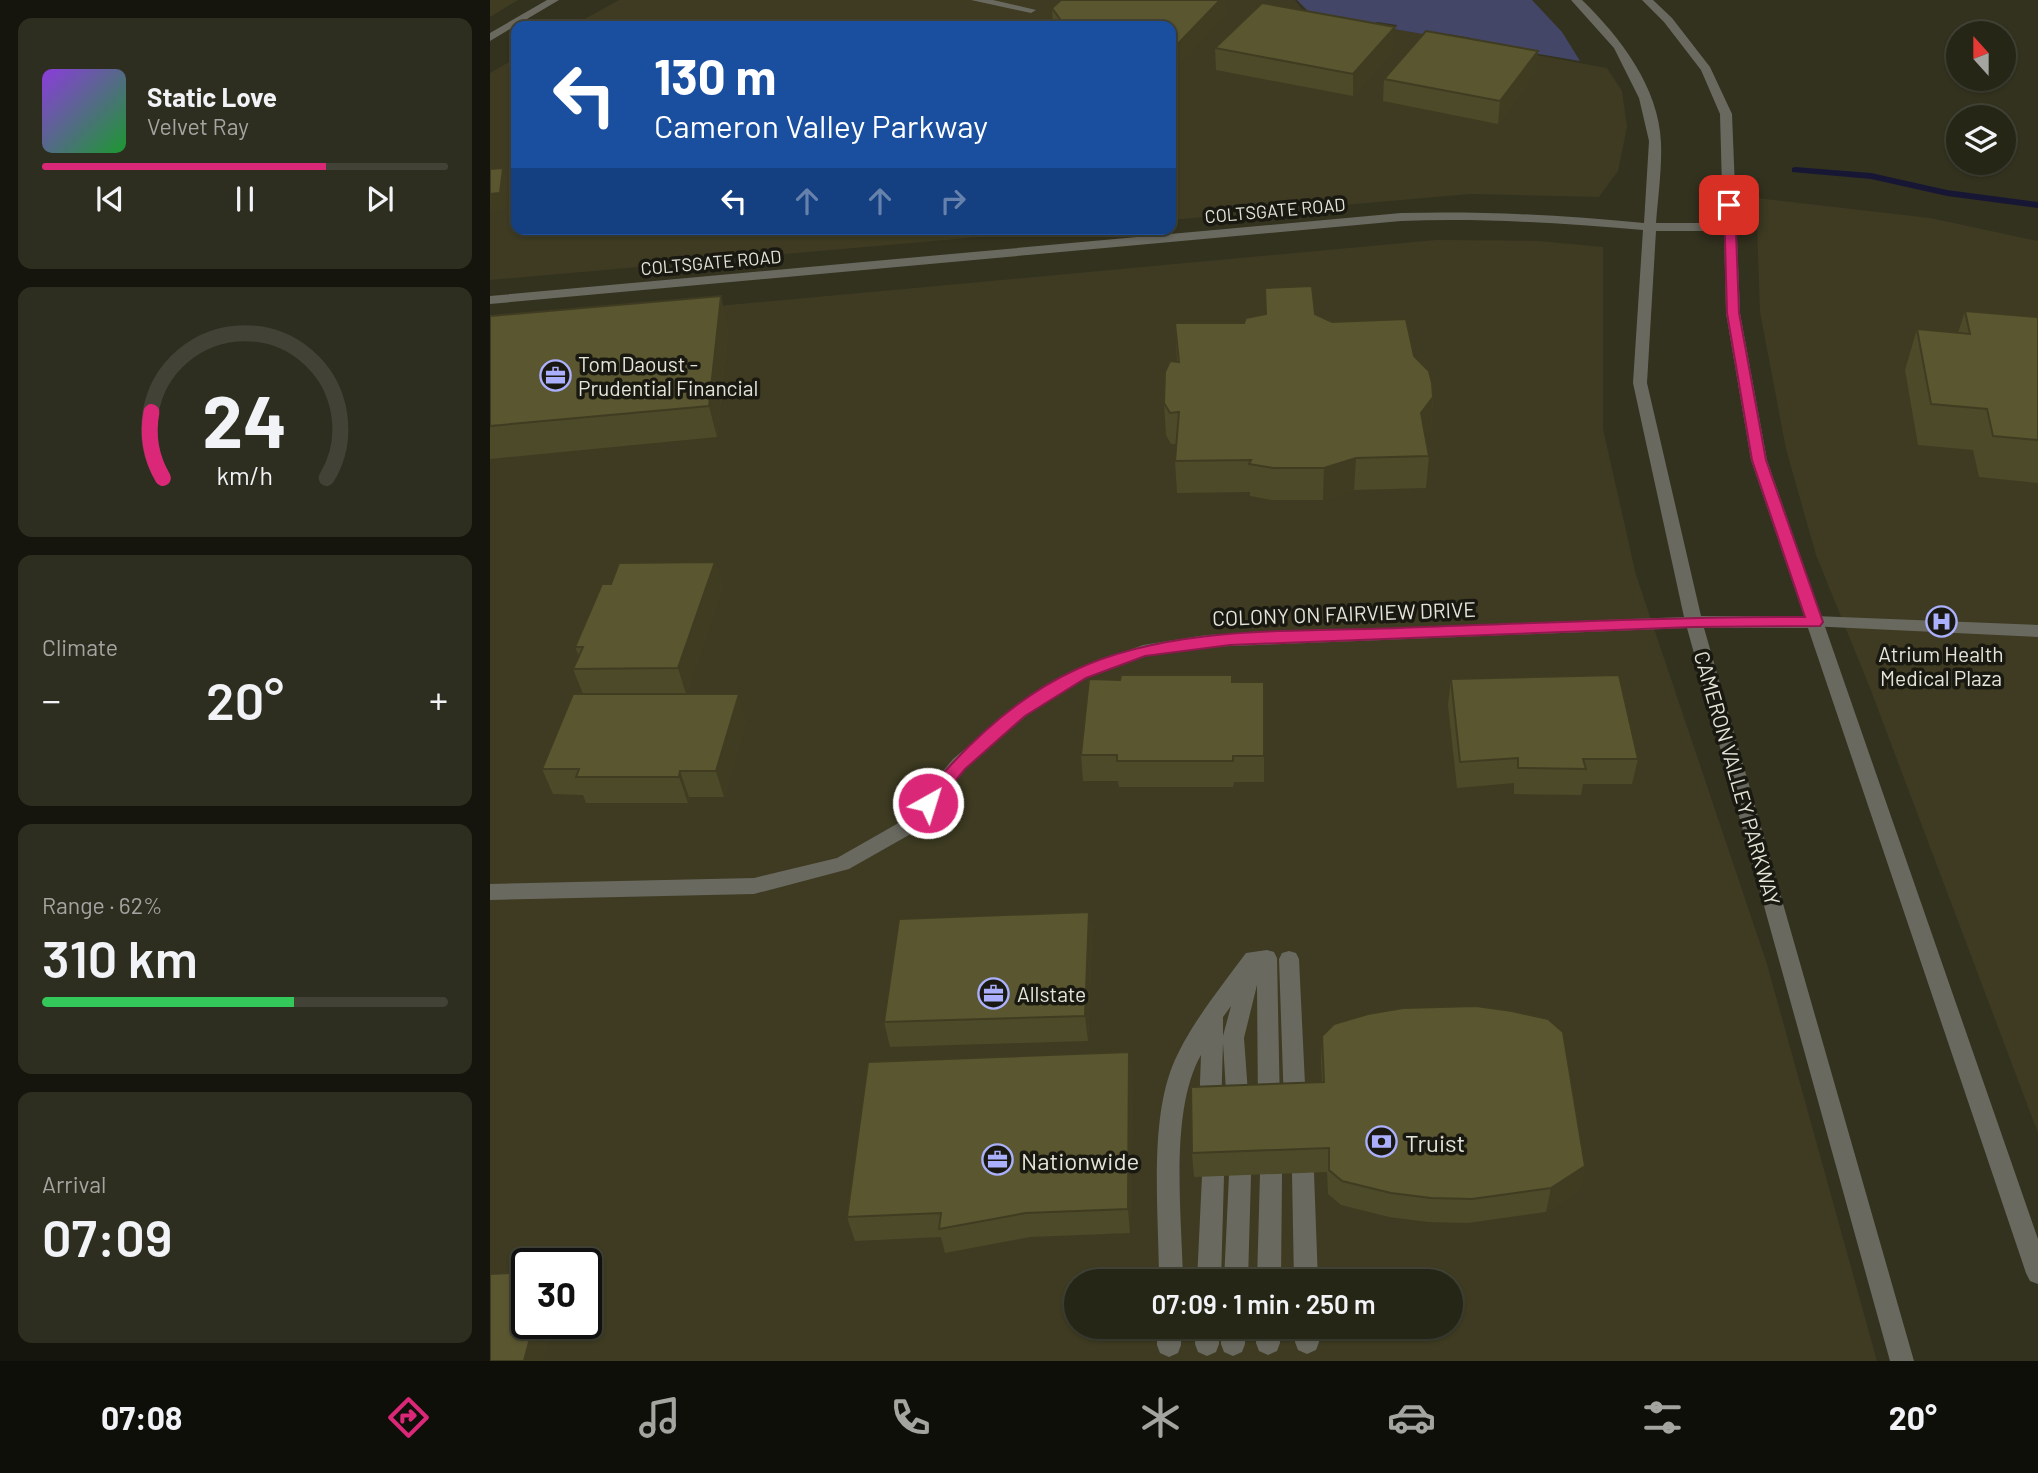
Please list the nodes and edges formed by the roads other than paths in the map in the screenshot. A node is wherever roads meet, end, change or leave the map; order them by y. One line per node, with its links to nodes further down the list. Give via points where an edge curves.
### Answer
1 (554, 0): 6 (street)
2 (976, 0): 5 (street)
3 (1576, 0): 9 (street, CAMERON VALLEY PARKWAY, via 1619,46 1649,105 1655,141)
4 (1647, 0): 10 (street, via 1706,69 1727,114)
5 (1031, 10)
6 (519, 21)
7 (511, 26): 8 (street)
8 (490, 38)
9 (1650, 227): 10 (street, COLTSGATE ROAD); 11 (street, COLTSGATE ROAD, via 1553,218 1401,217); 12 (street, CAMERON VALLEY PARKWAY, via 1640,383)
10 (1730, 227): 13 (street, via 1733,313 1759,460)
11 (490, 300)
12 (1693, 622): 13 (street, COLONY ON FAIRVIEW DRIVE); 15 (street, COLONY ON FAIRVIEW DRIVE, via 1206,641 1143,651 1080,674 1020,712 959,764 909,826 842,864 754,886); 33 (street, CAMERON VALLEY PARKWAY)
13 (1815, 622): 14 (street, COLONY ON FAIRVIEW DRIVE); 32 (street)
14 (2038, 631)
15 (490, 892)
16 (1260, 958): 18 (street); 19 (street); 21 (street, via 1233,1038)
17 (1289, 958): 20 (street)
18 (1213, 1015): 22 (street); 27 (street, via 1183,1067 1170,1116)
19 (1269, 1108)
20 (1295, 1108)
21 (1238, 1110)
22 (1210, 1111)
23 (1303, 1173): 31 (street)
24 (1271, 1174): 30 (street)
25 (1240, 1175): 29 (street)
26 (1213, 1176): 28 (street)
27 (1171, 1269)
28 (1209, 1269)
29 (1236, 1269)
30 (1269, 1269)
31 (1306, 1269)
32 (2038, 1273)
33 (1902, 1361)

